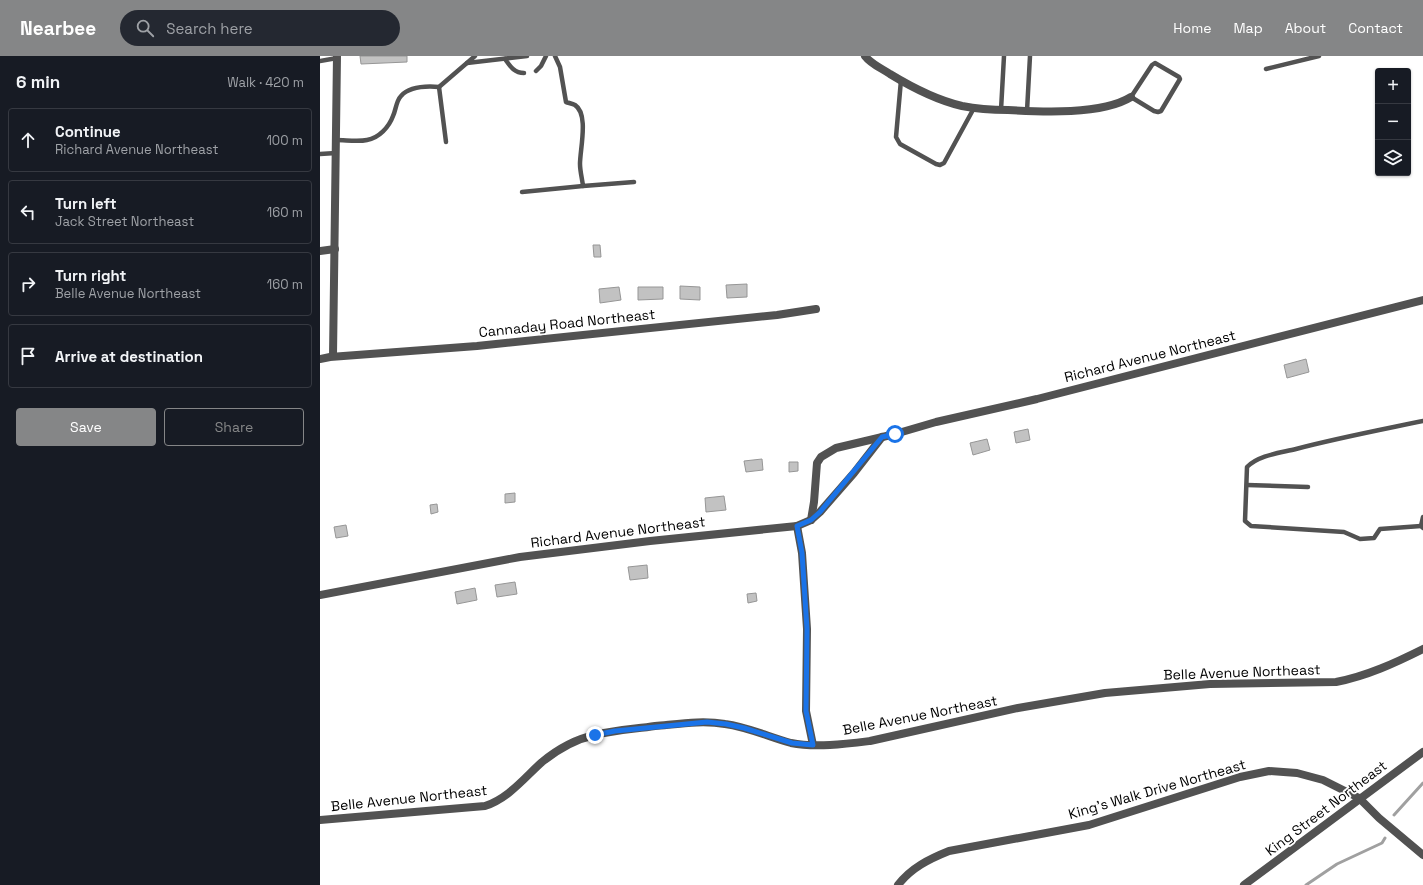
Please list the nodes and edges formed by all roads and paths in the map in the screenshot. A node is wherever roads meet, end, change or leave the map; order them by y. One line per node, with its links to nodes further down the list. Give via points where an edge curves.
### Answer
1 (475, 56): 13 (lane)
2 (527, 56): 11 (lane)
3 (546, 56): 15 (lane)
4 (555, 56): 28 (lane, via 560,67 566,102 575,105 580,112 583,130 580,165)
5 (865, 56): 17 (street)
6 (1004, 56): 21 (lane)
7 (1030, 56): 22 (lane)
8 (1319, 56): 10 (lane)
9 (337, 57): 12 (lane); 23 (street)
10 (1311, 57): 14 (lane)
11 (505, 59): 13 (lane); 16 (lane, via 512,69)
12 (320, 61)
13 (467, 63): 18 (lane)
14 (1266, 68)
15 (536, 71)
16 (524, 73)
17 (901, 80): 20 (street, via 944,101); 20 (lane, via 897,140 936,164 944,163)
18 (439, 87): 23 (lane, via 423,86 401,96 388,126 378,136 367,140); 24 (lane)
19 (1131, 97): 19 (lane, via 1155,63 1179,76 1179,82 1161,111 1154,111); 22 (street, via 1116,104 1091,109)
20 (974, 108): 21 (street)
21 (1000, 110): 22 (street)
22 (1027, 111)
23 (336, 140): 25 (street)
24 (446, 142)
25 (336, 153): 26 (lane); 30 (street)
26 (320, 154)
27 (634, 182): 28 (lane)
28 (583, 186): 29 (lane)
29 (522, 192)
30 (335, 249): 31 (street); 34 (street)
31 (320, 250)
32 (1423, 300): 37 (street, Richard Avenue Northeast)
33 (816, 309): 34 (street, Cannaday Road Northeast, via 477,346)
34 (334, 356): 35 (street, Cannaday Road Northeast)
35 (320, 359)
36 (1423, 421): 38 (lane, via 1340,437 1265,456 1247,467)
37 (882, 437): 41 (street, Richard Avenue Northeast); 41 (street, Richard Avenue Northeast, via 836,448 821,457 815,468)
38 (1246, 485): 39 (lane); 43 (lane, via 1245,521 1251,526 1344,532 1360,539 1374,538 1380,529)
39 (1308, 487)
40 (1423, 517): 43 (lane)
41 (811, 520): 42 (street, Richard Avenue Northeast)
42 (797, 526): 44 (street, Richard Avenue Northeast, via 535,555); 46 (street, via 802,553 807,629 806,711)
43 (1422, 527)
44 (320, 595)
45 (1423, 649): 46 (street, Belle Avenue Northeast, via 1376,671 1336,682 1210,684 1105,693 1032,705 870,741)
46 (813, 745): 49 (street, Belle Avenue Northeast, via 792,743 744,728 707,722 615,731 595,735 560,749 506,796 485,806)
47 (1423, 752): 48 (street, King Street Northeast)
48 (1360, 798): 50 (street, via 1379,818); 51 (street, King's Walk Drive Northeast, via 1323,780 1297,773 1269,772 1240,777 1089,825 949,851 916,867); 52 (street, King Street Northeast)
49 (320, 820)
50 (1423, 855)
51 (898, 885)
52 (1244, 885)

